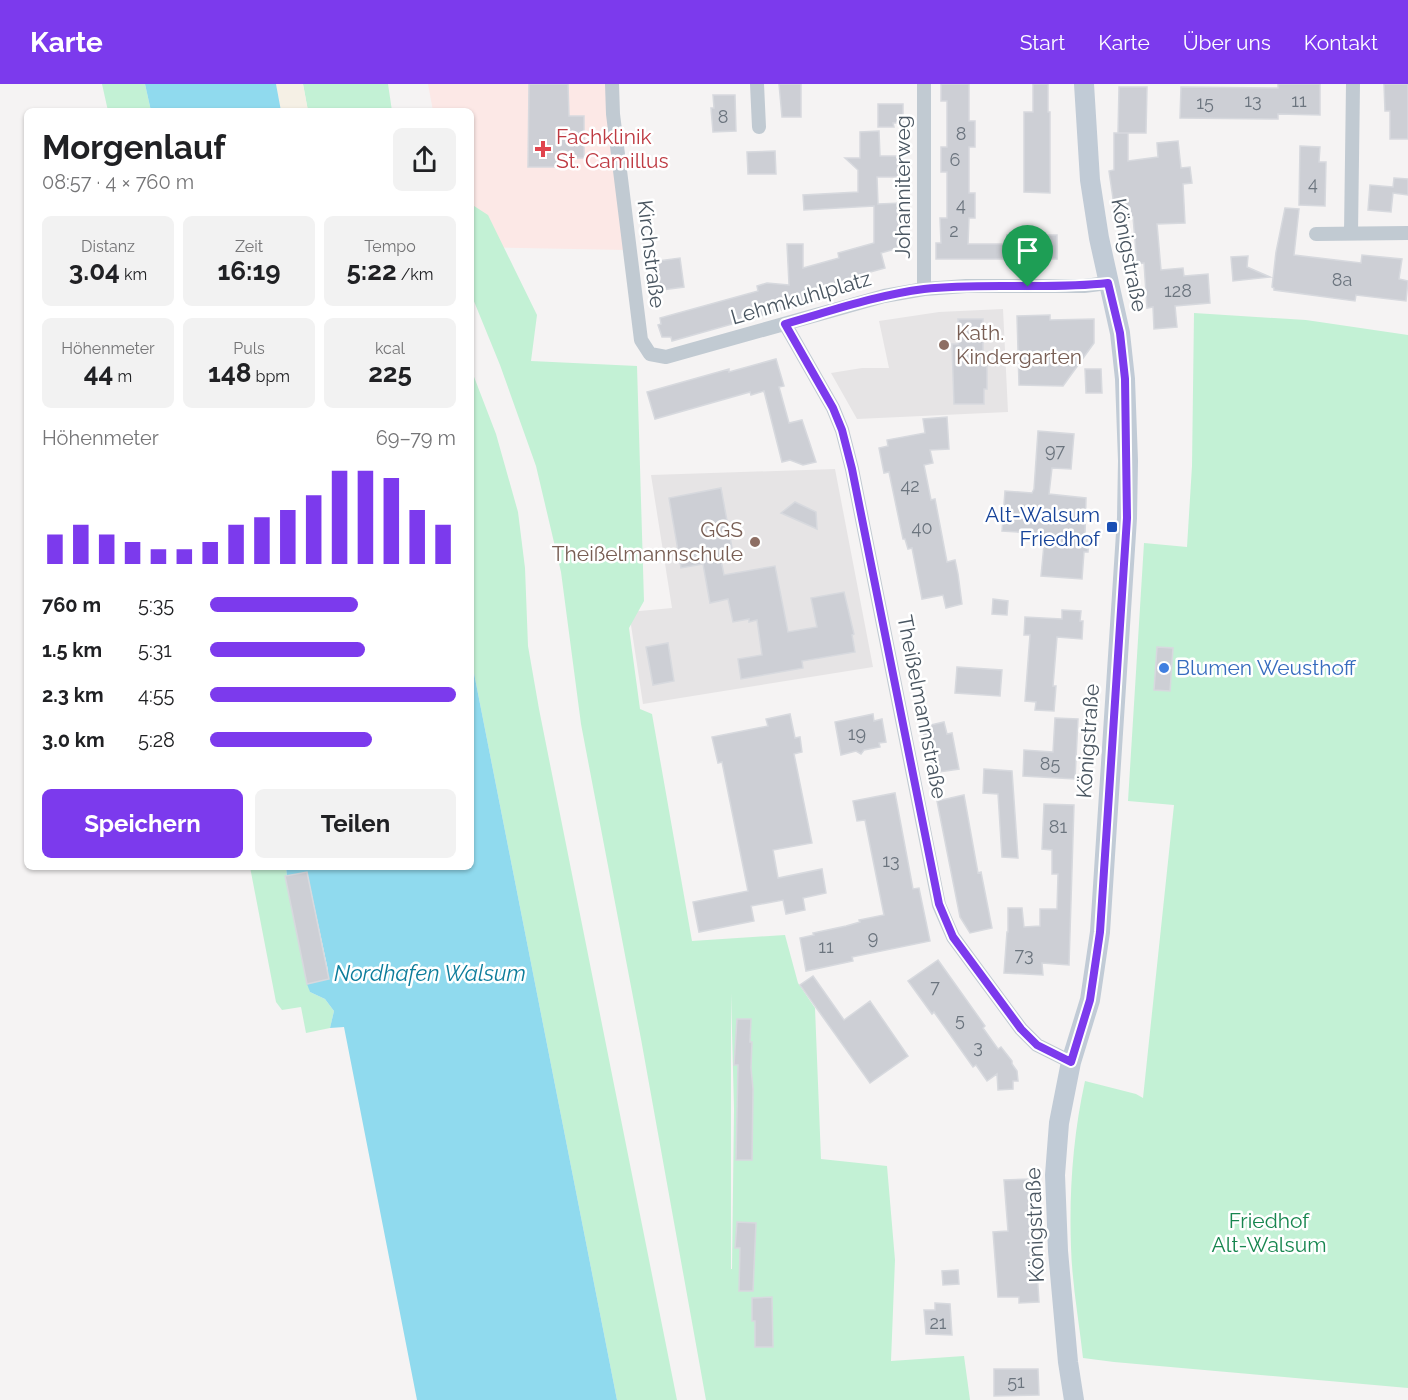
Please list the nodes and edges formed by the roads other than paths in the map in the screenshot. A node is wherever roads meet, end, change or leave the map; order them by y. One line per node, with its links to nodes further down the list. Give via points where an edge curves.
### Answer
1 (612, 84): 13 (street, Kirchstraße, via 641,340)
2 (757, 84): 6 (street)
3 (924, 84): 11 (street, Johanniterweg)
4 (1084, 84): 10 (street, Königstraße, via 1090,180)
5 (1353, 84): 7 (street)
6 (759, 127)
7 (1351, 233): 8 (street); 9 (street)
8 (1408, 233)
9 (1316, 234)
10 (1108, 283): 11 (street, Lehmkuhlplatz); 14 (street, Königstraße, via 1120,333 1125,379 1127,518 1100,932 1090,1000)
11 (924, 289): 12 (street, Lehmkuhlplatz)
12 (785, 324): 13 (street, Lehmkuhlplatz, via 666,357); 14 (street, Theißelmannstraße, via 842,430 939,904 953,937 1021,1029 1037,1045)
13 (650, 354)
14 (1071, 1062): 15 (street, Königstraße, via 1059,1123 1055,1175 1058,1251)
15 (1074, 1400)

